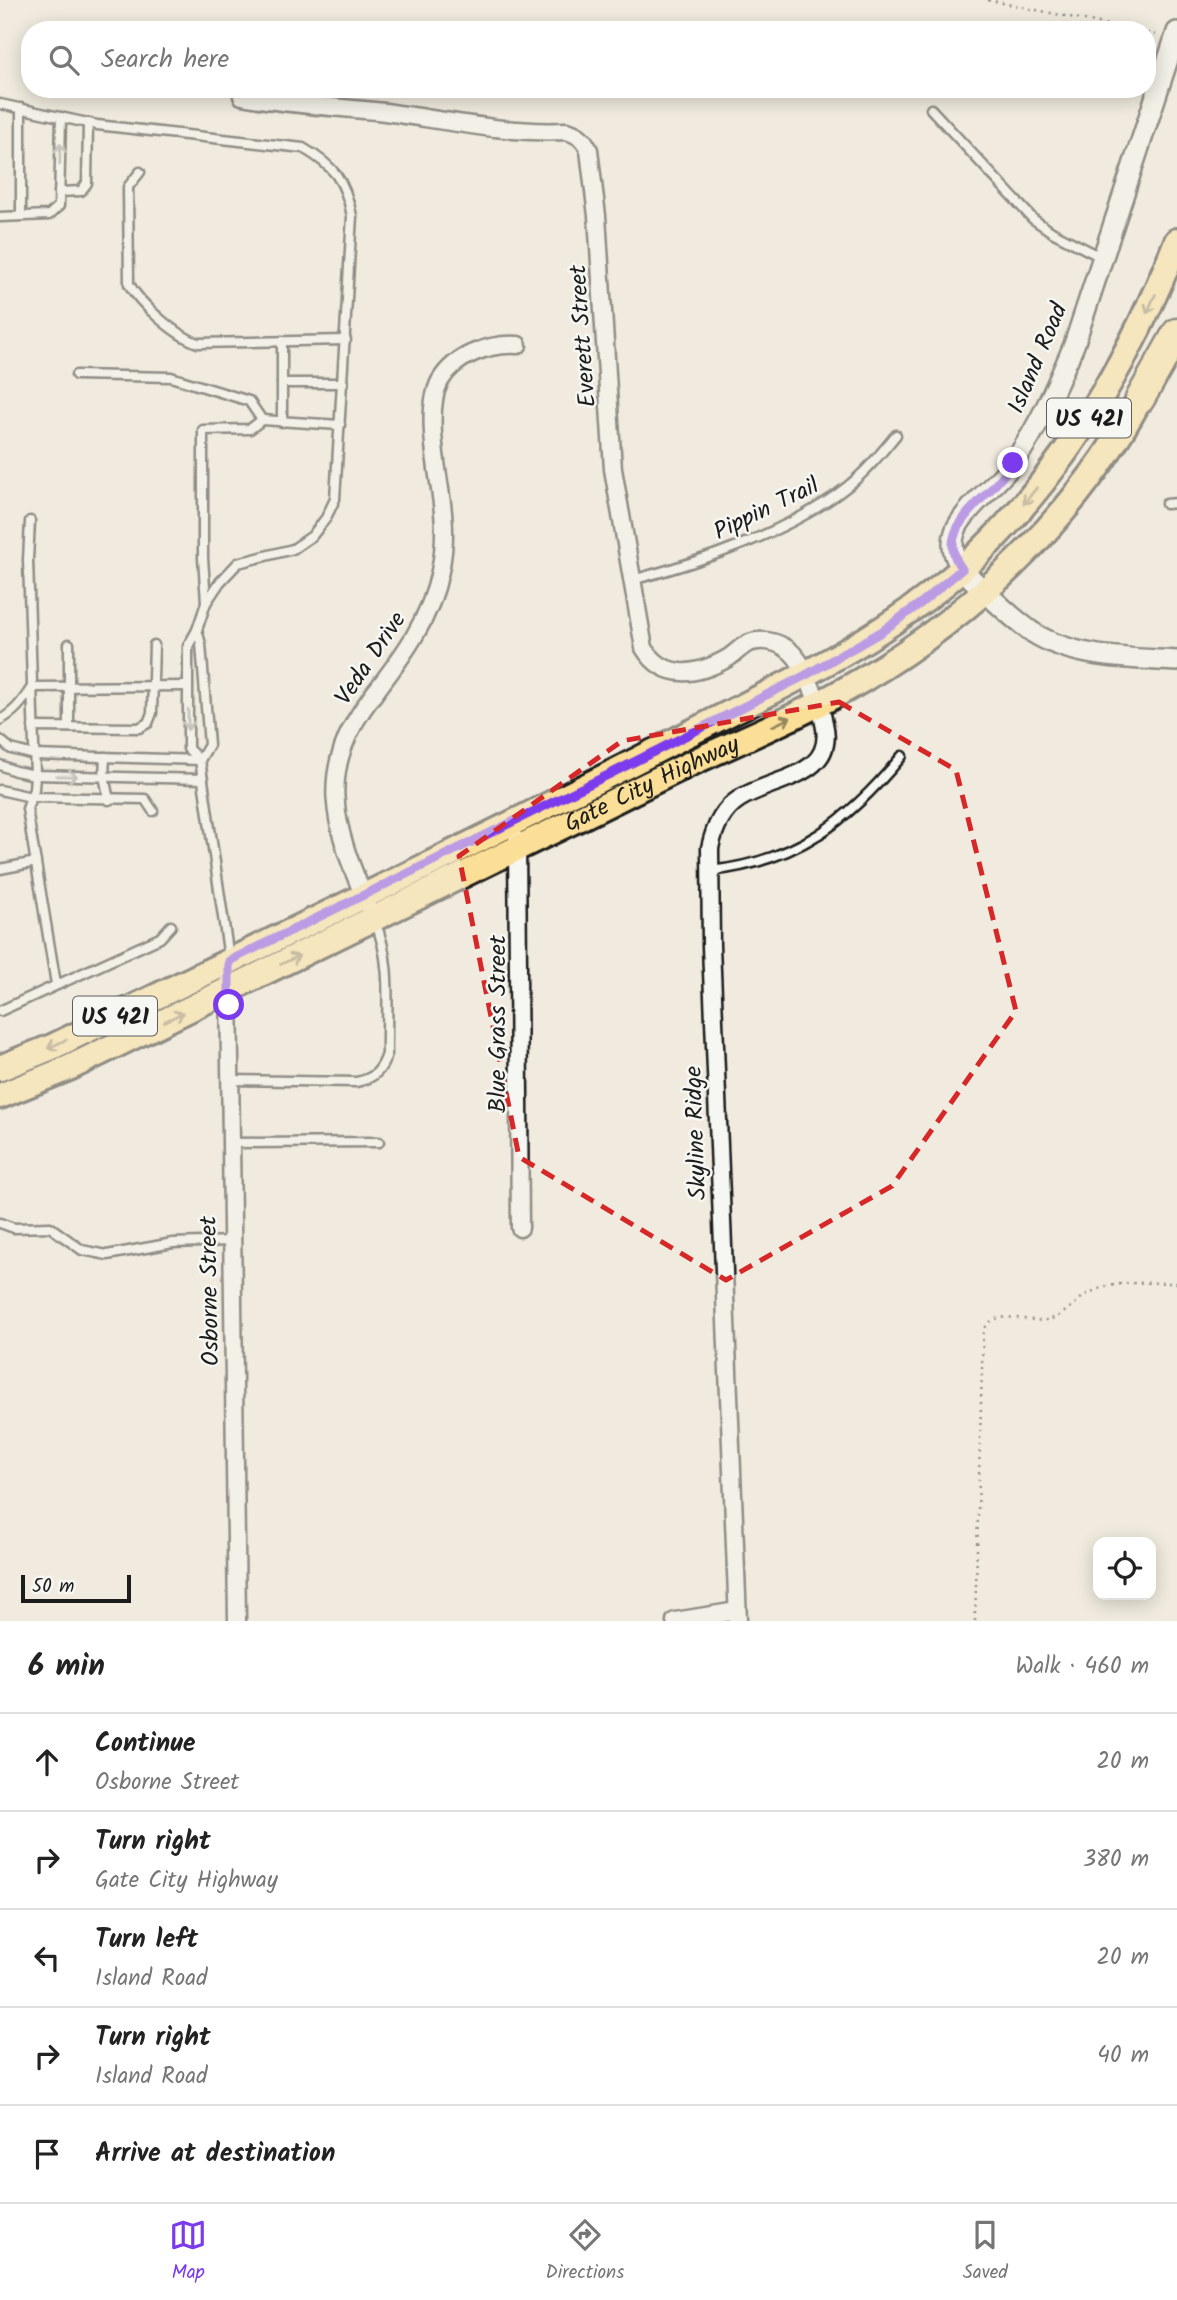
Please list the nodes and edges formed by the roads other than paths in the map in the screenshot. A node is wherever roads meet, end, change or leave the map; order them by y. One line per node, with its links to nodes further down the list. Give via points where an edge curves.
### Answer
1 (1177, 32): 2 (street, Island Road)
2 (1156, 95)
3 (252, 98): 33 (street, Everett Street, via 566,131 585,142 597,216 613,469)
4 (1155, 98): 15 (street, Island Road)
5 (0, 104): 6 (lane)
6 (21, 108): 8 (lane); 12 (lane)
7 (931, 108): 15 (lane, via 1033,219)
8 (61, 117): 9 (lane); 11 (lane, one-way to 8)
9 (88, 123): 11 (lane, via 87,183 81,191); 18 (lane, via 303,148 322,159 347,192 352,216)
10 (140, 172): 19 (lane, via 128,187 129,284 137,298 198,343)
11 (60, 192): 12 (lane, via 59,206 49,215)
12 (21, 216): 13 (lane)
13 (0, 217)
14 (1177, 241): 32 (main road, Gate City Highway / US 421, one-way to 32, via 1142,323 1089,417 1017,512)
15 (1102, 258): 32 (street, Island Road, via 1074,345 1032,433 1013,463 961,519 954,555)
16 (1177, 318): 24 (main road, Gate City Highway / US 421)
17 (1177, 333): 24 (highway)
18 (346, 340): 19 (lane); 23 (lane)
19 (282, 341): 22 (lane)
20 (518, 345): 67 (street, Veda Drive, via 493,345 461,360 441,379 435,392 434,438 444,543 435,591 415,637 355,721 336,769 337,815)
21 (76, 375): 25 (lane, via 172,377 249,401)
22 (282, 383): 23 (lane); 26 (lane)
23 (343, 383): 27 (lane)
24 (1140, 399): 34 (main road, Gate City Highway / US 421, via 1095,470 1062,511)
25 (262, 420): 26 (lane); 35 (lane, via 250,429 203,430)
26 (282, 422): 27 (lane)
27 (340, 425): 35 (lane, via 335,499 326,518 293,550 238,563)
28 (896, 435): 33 (lane, Pippin Trail, via 850,485 797,518 716,555)
29 (1177, 503): 30 (lane)
30 (1166, 504)
31 (30, 521): 44 (lane)
32 (962, 569): 34 (street); 40 (main road, Gate City Highway / US 421, via 881,632)
33 (632, 580): 40 (street, Everett Street, via 643,643 658,665 692,672 764,641 788,649)
34 (984, 590): 39 (street, via 1032,632 1056,644 1090,654); 45 (main road, Gate City Highway / US 421, via 908,651)
35 (206, 603): 36 (lane)
36 (197, 630): 43 (lane, via 188,646); 53 (lane, via 209,745)
37 (69, 644): 41 (lane)
38 (154, 645): 42 (lane)
39 (1177, 661)
40 (806, 675): 45 (street, Everett Street); 62 (main road, Gate City Highway / US 421)
41 (69, 686): 42 (lane); 44 (lane); 48 (lane)
42 (153, 686): 43 (lane); 48 (lane, via 152,713 148,723 139,728)
43 (188, 686): 53 (lane, one-way to 53, via 188,749)
44 (32, 687): 46 (lane, via 22,703); 47 (lane)
45 (820, 704): 63 (main road, Gate City Highway / US 421, one-way to 45); 66 (street, Skyline Ridge, via 827,735 821,756 807,769 730,807 713,833)
46 (0, 720)
47 (33, 727): 48 (lane); 50 (lane)
48 (69, 727)
49 (0, 740): 50 (lane, via 11,749)
50 (34, 755): 52 (lane); 55 (lane)
51 (902, 756): 66 (lane, via 860,803 814,837 763,861)
52 (104, 757): 53 (lane); 56 (lane)
53 (200, 760): 57 (lane)
54 (0, 765): 55 (lane)
55 (34, 775): 56 (lane, one-way to 56); 59 (lane)
56 (104, 776): 57 (lane); 60 (lane)
57 (203, 779): 70 (lane)
58 (0, 790): 59 (lane)
59 (31, 797): 60 (lane); 64 (lane, via 27,809)
60 (108, 800): 61 (lane, via 145,799)
61 (153, 811)
62 (517, 820): 63 (street, Blue Grass Street); 67 (main road, Gate City Highway / US 421)
63 (518, 848): 68 (main road, Gate City Highway / US 421); 80 (street, Blue Grass Street)
64 (36, 862): 65 (lane); 71 (lane)
65 (0, 869)
66 (710, 871): 82 (street, Skyline Ridge)
67 (363, 895): 68 (street, Veda Drive); 70 (main road, Gate City Highway / US 421)
68 (373, 919): 72 (main road, Gate City Highway / US 421, one-way to 68); 75 (lane, via 386,960 387,1054 376,1074 356,1082)
69 (172, 926): 71 (lane, via 160,938)
70 (229, 961): 72 (street, Osborne Street); 74 (main road, Gate City Highway / US 421, one-way to 74)
71 (56, 984): 73 (lane)
72 (229, 990): 75 (street, Osborne Street); 76 (main road, Gate City Highway / US 421, one-way to 72, via 71,1067)
73 (0, 1011)
74 (0, 1068)
75 (228, 1080): 78 (street, Osborne Street)
76 (0, 1096)
77 (379, 1142): 78 (lane)
78 (229, 1143): 81 (street, Osborne Street)
79 (0, 1223): 81 (lane, via 14,1228 50,1227 82,1250 107,1255 173,1243)
80 (520, 1228)
81 (231, 1241): 83 (street, Osborne Street)
82 (738, 1616): 84 (street)
83 (237, 1621)
84 (677, 1621)

